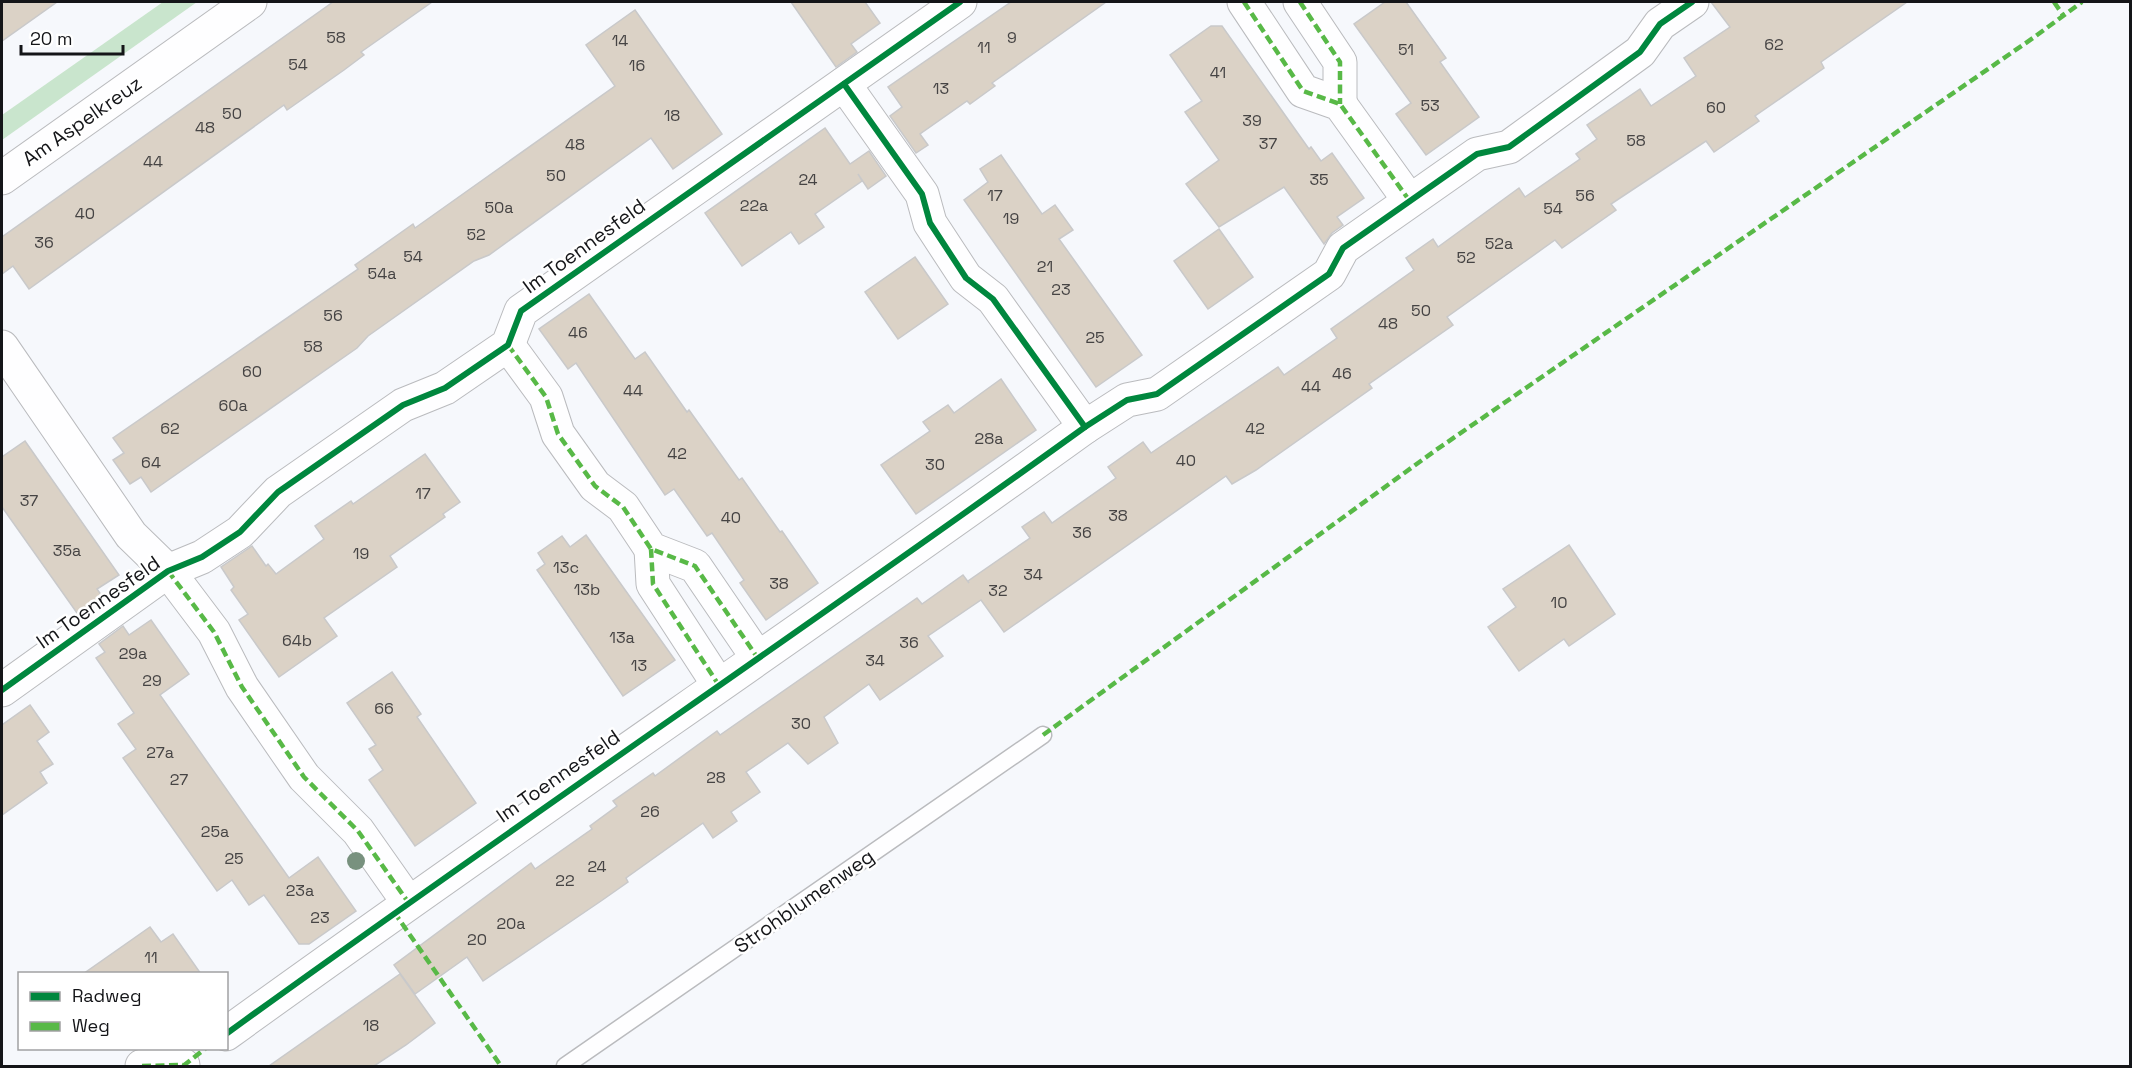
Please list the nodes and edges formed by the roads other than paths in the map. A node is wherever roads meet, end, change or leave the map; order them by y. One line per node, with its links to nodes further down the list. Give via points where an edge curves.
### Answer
1 (250, 2): 8 (street, Am Aspelkreuz)
2 (960, 2): 6 (street, Im Toennesfeld)
3 (1244, 2): 7 (street, via 1303,91)
4 (1300, 2): 7 (street, via 1340,62)
5 (1692, 2): 9 (street, Im Toennesfeld, via 1660,24 1640,52 1509,147 1477,154)
6 (844, 84): 10 (street, Im Toennesfeld, via 521,311); 12 (street, via 922,194 930,223 966,278 993,299)
7 (1340, 104): 9 (street)
8 (2, 178)
9 (1409, 200): 12 (street, Im Toennesfeld, via 1343,248 1329,274 1291,301 1157,394 1127,400)
10 (508, 345): 13 (street, via 546,397 558,434 595,486 623,507); 14 (street, Im Toennesfeld, via 445,388 403,405 278,492 240,532 202,557)
11 (2, 347): 14 (street, Im Toennesfeld, via 131,535)
12 (1085, 427): 15 (street, Im Toennesfeld, via 913,552)
13 (651, 549): 15 (street, via 695,566); 16 (street, via 652,584)
14 (168, 571): 17 (street, Im Toennesfeld); 19 (street, Im Toennesfeld, via 214,632 242,687 304,777 358,831)
15 (757, 657): 16 (street, Im Toennesfeld)
16 (718, 684): 19 (street, Im Toennesfeld)
17 (2, 690)
18 (1043, 735): 23 (lane, Strohblumenweg)
19 (408, 902): 20 (street, Im Toennesfeld)
20 (228, 1033)
21 (191, 1060): 22 (street)
22 (142, 1066)
23 (565, 1066)

